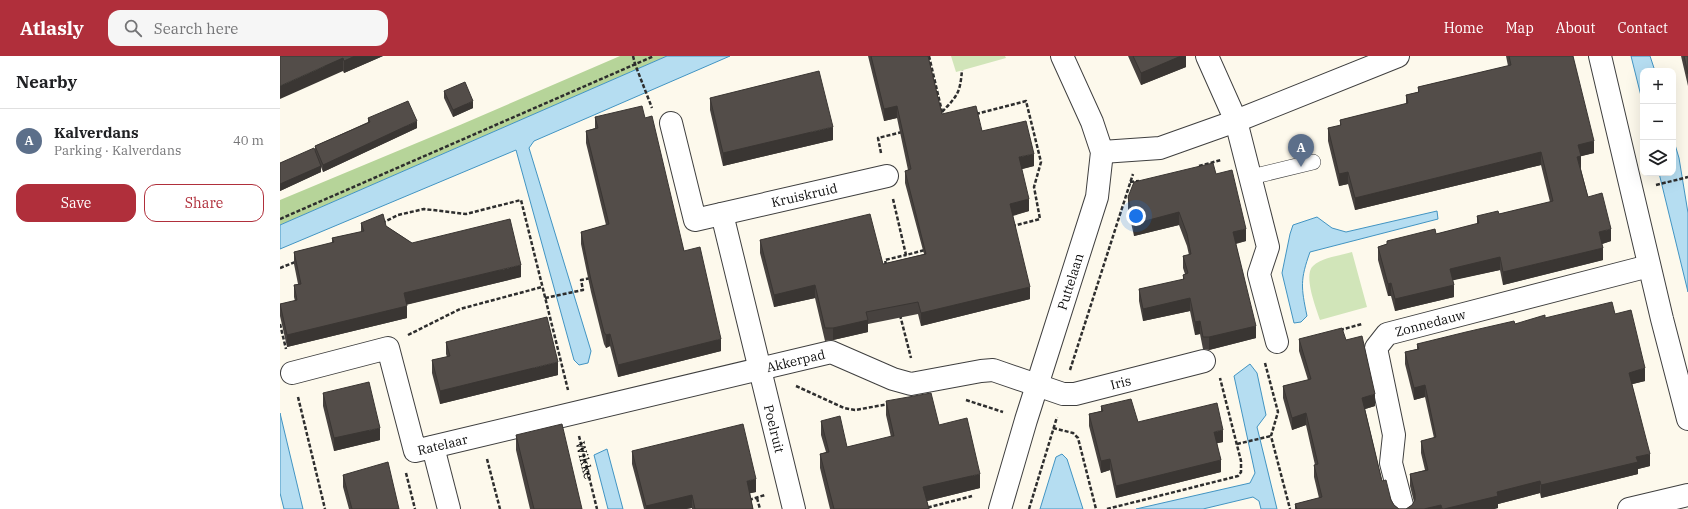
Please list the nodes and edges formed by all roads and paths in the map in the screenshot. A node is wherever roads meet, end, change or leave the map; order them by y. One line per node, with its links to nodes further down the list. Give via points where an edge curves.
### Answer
1 (633, 56): 8 (path)
2 (654, 56): 8 (path)
3 (929, 56): 11 (path)
4 (1062, 56): 17 (street, Puttelaan, via 1092,122)
5 (1207, 56): 13 (street)
6 (1398, 56): 13 (street)
7 (1600, 56): 34 (street)
8 (635, 64): 10 (path); 28 (path)
9 (962, 70): 11 (path, via 961,86 957,96)
10 (648, 99)
11 (942, 112): 14 (path)
12 (974, 114): 30 (path, via 1026,101 1041,162 1034,187 1040,219)
13 (1236, 121): 17 (street, via 1160,148); 18 (street)
14 (944, 122)
15 (671, 123): 27 (street, Kruiskruid, via 695,220)
16 (907, 131): 21 (path, via 878,138)
17 (1102, 152): 50 (street, Puttelaan, via 1097,197)
18 (1244, 154): 20 (path); 22 (street)
19 (1313, 162): 22 (lane)
20 (1194, 167)
21 (887, 176): 27 (street, Kruiskruid); 32 (path)
22 (1251, 177): 45 (street, via 1268,247 1259,274)
23 (1687, 178): 26 (path)
24 (1143, 180): 25 (path)
25 (1130, 182)
26 (1651, 187)
27 (722, 214): 47 (street)
28 (280, 219)
29 (378, 225): 38 (path, Wikke, via 398,215 424,209 466,214 521,200)
30 (1010, 227)
31 (928, 249): 32 (path)
32 (906, 255): 35 (path, via 885,260)
33 (301, 260): 36 (path)
34 (1650, 266): 43 (street, Zonnedauw, via 1387,334); 52 (street)
35 (887, 267)
36 (280, 268)
37 (594, 277): 39 (path, via 581,280 583,290)
38 (542, 287): 39 (path, Wikke); 44 (path, via 460,309 411,333)
39 (545, 298): 51 (path, Wikke)
40 (899, 311): 49 (path)
41 (280, 324): 48 (path)
42 (1337, 331): 43 (path, via 1366,323)
43 (1380, 341): 74 (street, Zonnedauw, via 1376,348 1394,435 1391,463)
44 (388, 348): 48 (street); 57 (street, Ratelaar, via 415,451)
45 (1270, 349): 55 (path, via 1278,412)
46 (1204, 361): 50 (street, Iris, via 1075,394 1063,394); 56 (path, via 1215,358)
47 (759, 369): 49 (street, Akkerpad, via 831,352 893,379); 51 (street, Akkerpad); 61 (street, Poelruit)
48 (292, 373): 64 (path)
49 (918, 384): 50 (street, Akkerpad, via 982,370 993,370)
50 (1038, 386): 70 (street, Puttelaan)
51 (573, 412): 54 (street, Ratelaar); 67 (path, Wikke)
52 (1688, 419)
53 (1054, 428): 71 (path, via 1073,433 1078,438)
54 (481, 435): 57 (street, Ratelaar); 66 (path)
55 (1271, 436): 56 (path); 73 (path)
56 (1237, 444): 72 (path, via 1241,461 1241,472 1238,476)
57 (433, 447): 65 (street)
58 (1688, 495): 75 (street)
59 (972, 496): 63 (path)
60 (757, 498): 61 (path); 62 (path); 68 (path)
61 (792, 499)
62 (743, 501)
63 (936, 507): 69 (path)
64 (325, 509)
65 (449, 509)
66 (500, 509)
67 (597, 509)
68 (760, 509)
69 (922, 509)
70 (1000, 509)
71 (1096, 509)
72 (1107, 509)
73 (1290, 509)
74 (1403, 509)
75 (1629, 509)

